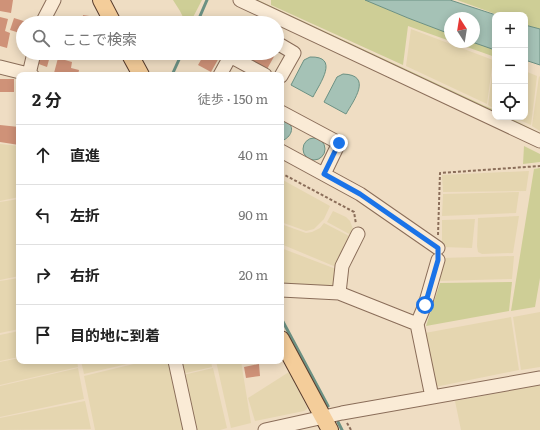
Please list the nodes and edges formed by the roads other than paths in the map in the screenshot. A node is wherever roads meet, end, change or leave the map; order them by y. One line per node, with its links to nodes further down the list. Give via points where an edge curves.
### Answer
1 (54, 0): 4 (street)
2 (100, 0): 5 (main road)
3 (240, 0): 6 (street)
4 (46, 16)
5 (109, 16)
6 (274, 16)
7 (284, 21): 21 (street)
8 (284, 47): 19 (street, via 294,53)
9 (33, 60): 15 (street)
10 (133, 60): 16 (main road)
11 (228, 60): 17 (street)
12 (241, 60): 18 (street)
13 (0, 67): 14 (street)
14 (19, 72)
15 (31, 72)
16 (139, 72)
17 (222, 72)
18 (260, 72)
19 (283, 72)
20 (284, 114): 23 (street, via 339,143)
21 (540, 141)
22 (284, 153): 23 (street)
23 (324, 174): 27 (street, via 360,194 438,254)
24 (358, 234): 26 (street, via 342,266)
25 (284, 290): 26 (street)
26 (339, 293): 27 (street)
27 (418, 324): 31 (street)
28 (284, 345): 32 (main road)
29 (176, 364): 33 (street)
30 (540, 378): 31 (street)
31 (432, 397): 32 (street)
32 (326, 424): 34 (street)
33 (190, 430)
34 (265, 430)

